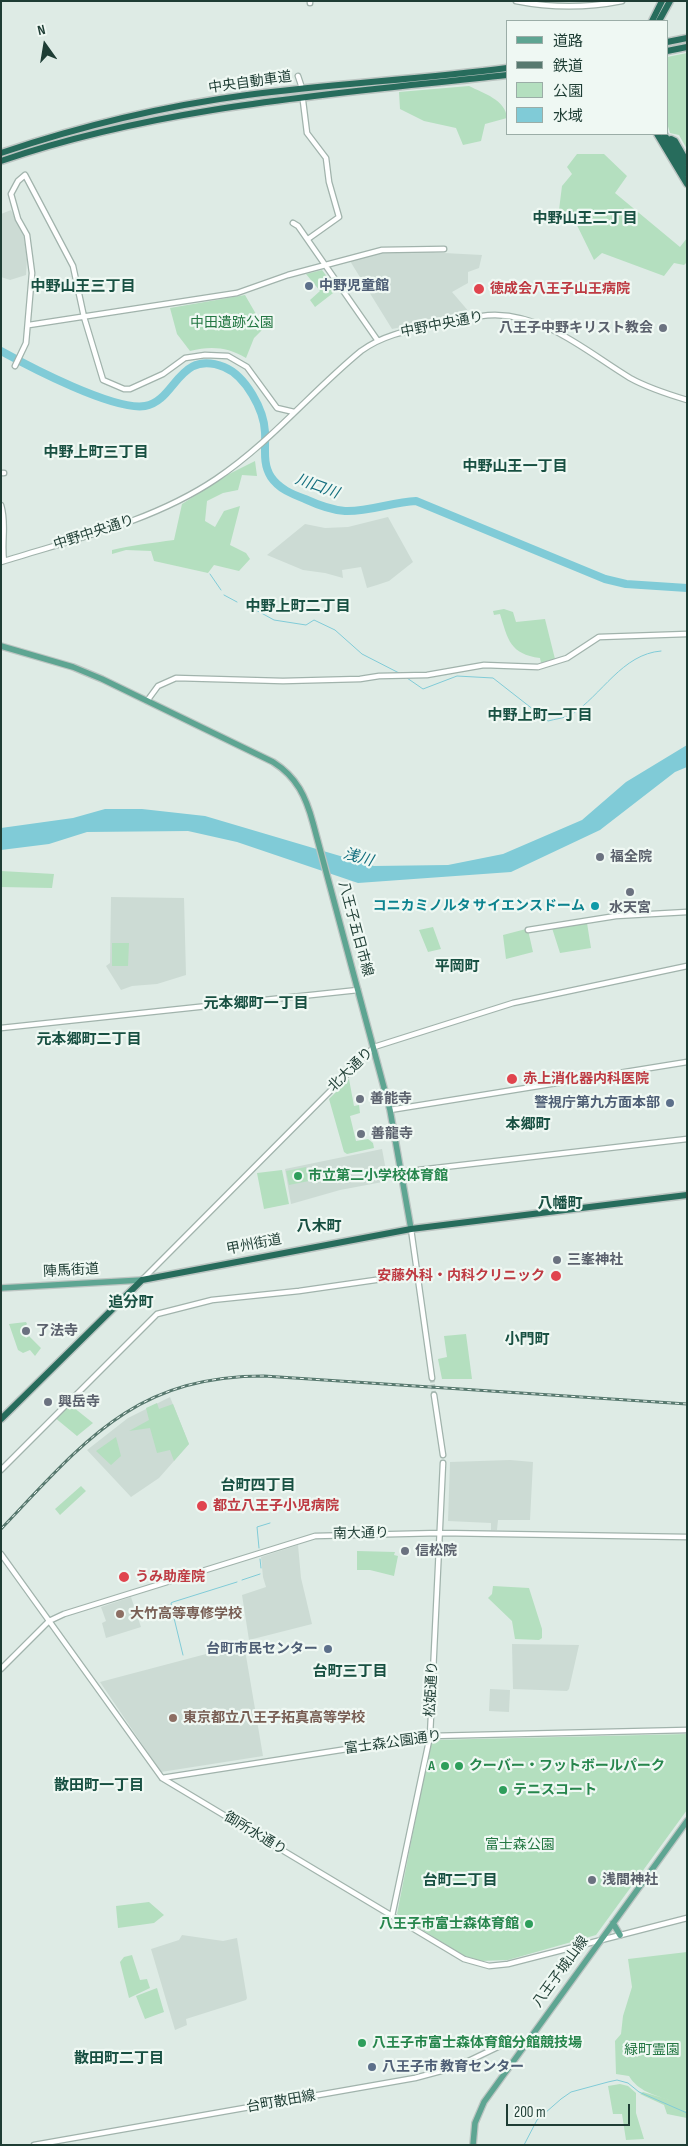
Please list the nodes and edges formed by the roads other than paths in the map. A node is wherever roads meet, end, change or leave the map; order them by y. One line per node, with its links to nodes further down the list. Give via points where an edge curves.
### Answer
1 (516, 1): 2 (street, via 542,6 571,6)
2 (622, 1)
3 (662, 1): 5 (highway)
4 (670, 1): 6 (highway)
5 (652, 20)
6 (660, 20)
7 (687, 38): 8 (highway)
8 (668, 42)
9 (687, 47): 10 (highway)
10 (668, 51)
11 (506, 68): 17 (highway, 中央自動車道, via 208,101 121,118)
12 (506, 75): 17 (highway, 中央自動車道, via 211,110)
13 (298, 76): 14 (street)
14 (301, 85)
15 (303, 101): 24 (street, via 307,133 326,158 339,217)
16 (666, 141): 20 (highway, via 674,140); 21 (highway); 22 (highway)
17 (23, 149): 18 (highway, 中央自動車道); 19 (highway, 中央自動車道)
18 (1, 153)
19 (1, 161)
20 (687, 162)
21 (687, 173)
22 (687, 184)
23 (293, 223): 24 (street)
24 (308, 239): 26 (street)
25 (444, 249): 26 (street, via 387,249)
26 (325, 264): 27 (street, via 237,293); 29 (street)
27 (84, 317): 28 (street); 28 (street, via 71,261 26,175 18,181 11,194 18,219 27,235 31,257); 32 (street, via 100,376 107,382 130,389 163,374 185,358 228,356 250,370 278,408)
28 (29, 325): 30 (street, via 23,351)
29 (378, 341): 31 (street, 中野中央通り, via 404,331 474,317 522,318 556,331 632,379); 32 (street, 中野中央通り, via 344,366)
30 (15, 365)
31 (687, 400)
32 (294, 412): 34 (street, 中野中央通り, via 217,478 163,509)
33 (1, 505): 34 (street, via 5,521)
34 (3, 561)
35 (687, 634): 37 (street, via 602,636 568,658 544,666 484,665 408,676 283,681 184,677 164,682 153,690)
36 (1, 646): 37 (main road, 八王子五日市線, via 80,669)
37 (147, 701): 41 (main road, 八王子五日市線, via 280,768 295,780 303,791 314,825)
38 (687, 912): 39 (street, via 616,916)
39 (528, 930)
40 (687, 966): 43 (street, 北大通り, via 513,1003)
41 (358, 990): 42 (street); 43 (main road, 八王子五日市線)
42 (1, 1028)
43 (374, 1047): 45 (main road, 八王子五日市線); 51 (street, 北大通り)
44 (687, 1062): 45 (street)
45 (390, 1110): 47 (main road, 八王子五日市線)
46 (687, 1139): 47 (street)
47 (401, 1172): 49 (main road, 八王子五日市線)
48 (687, 1195): 49 (highway, 甲州街道)
49 (411, 1229): 50 (street); 51 (highway, 甲州街道)
50 (417, 1274): 53 (street); 58 (street, via 212,1300 157,1314)
51 (142, 1280): 52 (main road, 陣馬街道); 55 (highway)
52 (1, 1288)
53 (432, 1378)
54 (434, 1395): 56 (street)
55 (1, 1419)
56 (443, 1454)
57 (443, 1463): 59 (street, 松姫通り)
58 (1, 1470)
59 (440, 1533): 60 (street, 南大通り); 62 (street, 南大通り, via 315,1536); 65 (street, 松姫通り)
60 (687, 1537)
61 (1, 1554): 62 (street, 御所水通り)
62 (49, 1621): 63 (street); 66 (street, 御所水通り)
63 (1, 1669)
64 (687, 1730): 65 (street, 富士森公園通り)
65 (430, 1736): 66 (street, 富士森公園通り); 68 (street, 松姫通り)
66 (162, 1778): 68 (street, 御所水通り)
67 (687, 1821): 70 (main road, 八王子城山線)
68 (392, 1916): 72 (street, 御所水通り, via 464,1959 481,1965 508,1964)
69 (687, 1918): 71 (street, 御所水通り)
70 (613, 1923): 71 (main road); 72 (main road, 八王子城山線)
71 (620, 1935): 72 (street, 御所水通り)
72 (600, 1940): 73 (main road, 八王子城山線)
73 (522, 2048): 74 (street, 台町散田線, via 504,2044 456,2067 415,2078); 75 (main road, 八王子城山線, via 481,2107 474,2127)
74 (34, 2145)
75 (473, 2145)

